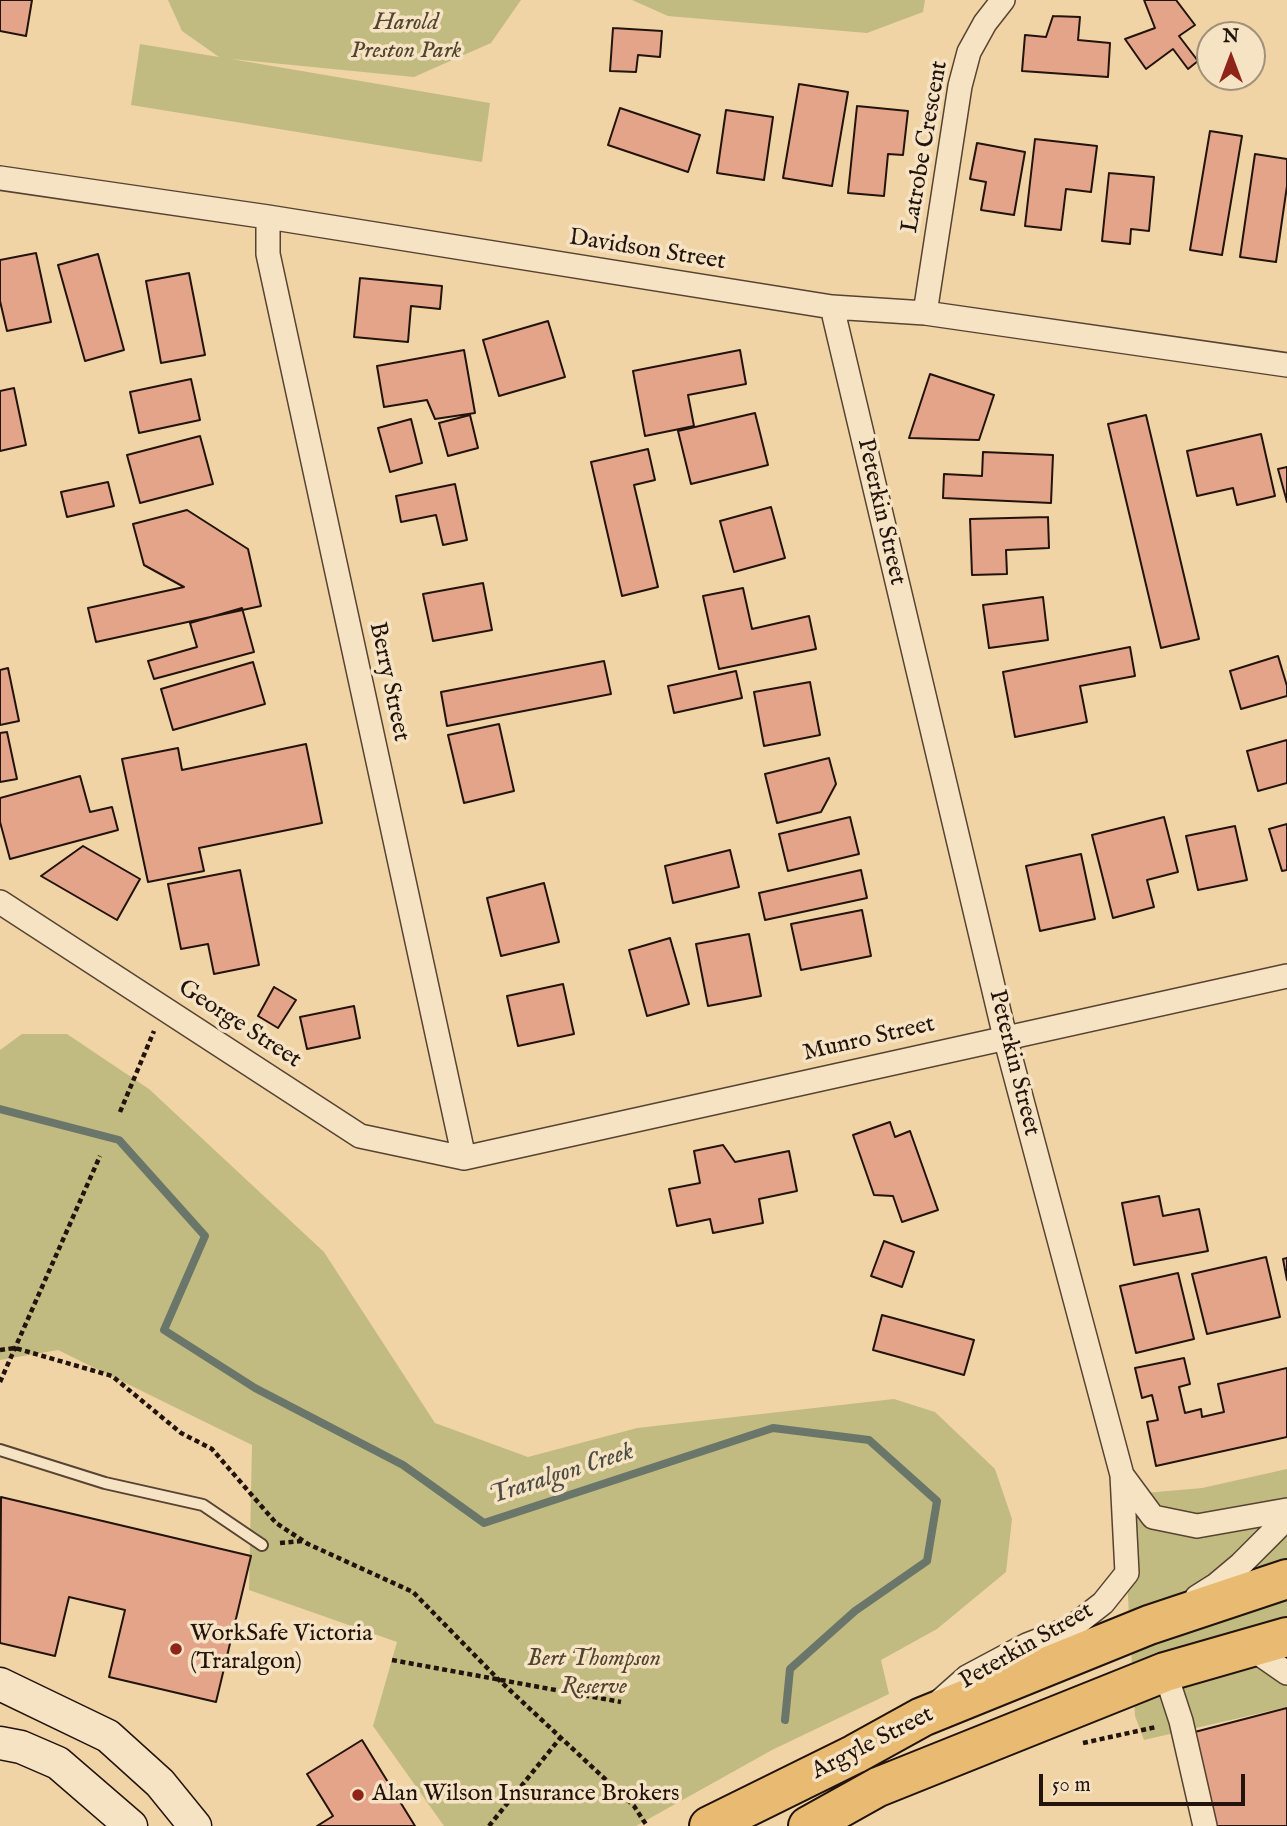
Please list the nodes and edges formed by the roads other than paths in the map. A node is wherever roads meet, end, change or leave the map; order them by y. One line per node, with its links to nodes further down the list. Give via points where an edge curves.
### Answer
1 (1003, 0): 5 (street, Latrobe Crescent, via 969,52 960,86)
2 (0, 178): 3 (street, Davidson Street)
3 (268, 217): 4 (street, Davidson Street); 10 (street, Berry Street, via 268,254)
4 (832, 307): 5 (street, Davidson Street); 9 (street, Peterkin Street)
5 (925, 313): 6 (street, Davidson Street)
6 (1287, 365)
7 (0, 902): 10 (street, George Street, via 360,1136)
8 (1287, 976): 9 (street, Munro Street)
9 (1005, 1037): 10 (street, Munro Street); 12 (street, Peterkin Street)
10 (464, 1158)
11 (0, 1450): 15 (lane, via 105,1483 203,1505)
12 (1122, 1475): 13 (street, via 1153,1517 1197,1526); 23 (street, Peterkin Street, via 1127,1573 1103,1603 1071,1628 967,1676)
13 (1287, 1510)
14 (1287, 1518): 16 (street)
15 (262, 1545)
16 (1275, 1578): 17 (highway, Argyle Street)
17 (1149, 1625): 20 (highway); 23 (highway, Argyle Street)
18 (1287, 1637): 19 (highway, Argyle Street)
19 (1251, 1648): 20 (highway, Argyle Street); 21 (street)
20 (1165, 1672): 29 (highway, Argyle Street, via 878,1787); 30 (street)
21 (1287, 1673)
22 (0, 1684): 25 (main road, via 108,1736)
23 (922, 1717): 28 (highway, Argyle Street)
24 (0, 1743): 27 (main road, via 21,1746 58,1763)
25 (160, 1783): 26 (main road); 27 (main road)
26 (198, 1823)
27 (128, 1824)
28 (709, 1826)
29 (808, 1826)
30 (1205, 1826)

